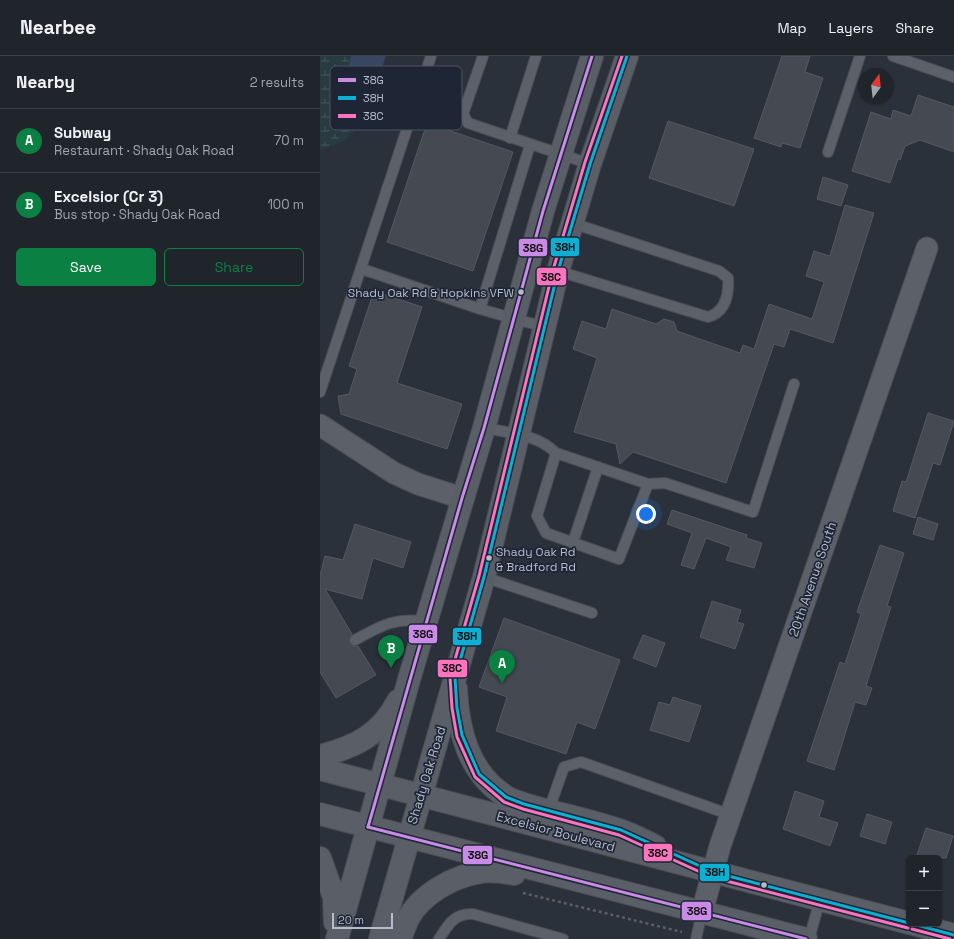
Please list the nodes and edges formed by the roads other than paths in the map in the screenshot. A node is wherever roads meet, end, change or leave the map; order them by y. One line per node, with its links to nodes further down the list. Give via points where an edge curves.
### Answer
1 (430, 56): 8 (lane)
2 (483, 56): 11 (lane, via 463,114 468,123)
3 (536, 56): 11 (lane)
4 (592, 56): 14 (main road)
5 (625, 56): 15 (main road, Shady Oak Road)
6 (860, 56): 13 (lane)
7 (892, 56): 9 (lane)
8 (427, 66)
9 (954, 77)
10 (406, 130): 18 (lane)
11 (510, 138): 12 (lane)
12 (530, 145): 14 (lane); 20 (lane)
13 (828, 152)
14 (560, 155): 15 (lane); 21 (main road)
15 (590, 164): 16 (main road, Shady Oak Road)
16 (572, 223): 19 (main road, Shady Oak Road); 19 (lane, via 719,271 728,278 726,301 722,309 714,316 708,317)
17 (927, 248): 44 (street, 20th Avenue South)
18 (362, 269): 20 (lane); 24 (lane)
19 (558, 271): 22 (main road, Shady Oak Road)
20 (480, 308): 21 (lane)
21 (514, 319): 22 (lane); 26 (main road)
22 (544, 327): 27 (main road, Shady Oak Road)
23 (794, 384): 30 (lane, via 753,512 665,483)
24 (320, 392)
25 (320, 425): 31 (street, via 394,474)
26 (484, 428): 27 (lane); 31 (main road)
27 (519, 435): 28 (lane, via 539,440); 33 (main road, Shady Oak Road)
28 (556, 453): 29 (lane); 32 (lane, via 536,516 546,533)
29 (598, 467): 30 (lane); 32 (lane)
30 (648, 484): 32 (lane, via 619,559)
31 (462, 498): 35 (main road)
32 (573, 542)
33 (484, 577): 34 (lane); 38 (main road, Shady Oak Road)
34 (592, 613)
35 (426, 622): 36 (lane, via 405,620 383,624); 37 (main road)
36 (355, 640)
37 (410, 676): 39 (main road, via 390,717 370,736 352,746); 41 (main road)
38 (455, 678): 42 (main road, Shady Oak Road); 45 (main road, via 456,708 462,735 479,774 506,797)
39 (320, 756)
40 (320, 769): 41 (main road, Excelsior Boulevard)
41 (381, 784): 42 (main road, Excelsior Boulevard); 46 (main road)
42 (420, 795): 45 (main road, Excelsior Boulevard); 47 (main road, Shady Oak Road)
43 (320, 814): 46 (main road)
44 (730, 816): 45 (lane, via 582,762 564,767); 49 (street, 20th Avenue South)
45 (546, 819): 49 (main road, via 621,830)
46 (368, 826): 47 (main road); 58 (main road)
47 (408, 836): 50 (main road); 59 (main road, Shady Oak Road)
48 (320, 858): 57 (main road, via 334,897)
49 (713, 872): 51 (main road); 52 (street, 20th Avenue South)
50 (635, 894): 52 (main road); 60 (main road, via 498,871 481,872 447,883 428,895 408,918)
51 (820, 900): 53 (main road); 64 (lane)
52 (702, 912): 56 (lane); 63 (main road)
53 (906, 922)
54 (924, 927): 55 (main road)
55 (954, 935)
56 (697, 938)
57 (334, 939)
58 (337, 939)
59 (380, 939)
60 (400, 939)
61 (439, 939): 62 (lane, via 450,922 464,914 473,914)
62 (563, 939)
63 (806, 939)
64 (809, 939)

